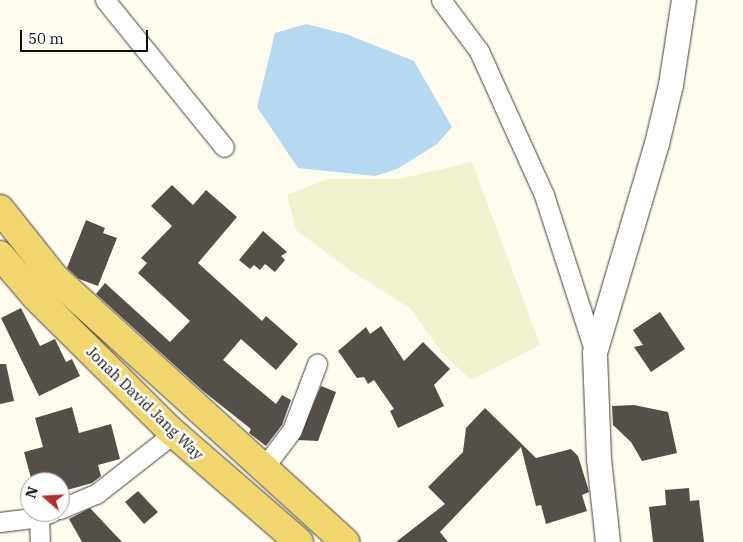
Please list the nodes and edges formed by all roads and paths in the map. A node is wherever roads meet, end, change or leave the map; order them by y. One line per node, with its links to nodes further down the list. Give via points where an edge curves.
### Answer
1 (105, 0): 4 (street)
2 (442, 0): 7 (street, via 479,51 544,195)
3 (684, 0): 7 (street, via 671,85 657,144)
4 (224, 147)
5 (0, 209): 10 (main road, via 54,277 189,402)
6 (0, 255): 9 (main road, Jonah David Jang Way, via 36,297)
7 (595, 353): 18 (street, via 599,459)
8 (317, 364): 10 (street, via 292,430)
9 (174, 433): 11 (street, via 96,494); 16 (main road, Jonah David Jang Way)
10 (265, 466): 17 (main road)
11 (70, 505)
12 (20, 519): 13 (street)
13 (0, 522)
14 (44, 522): 15 (street)
15 (40, 542)
16 (299, 542)
17 (345, 542)
18 (608, 542)

